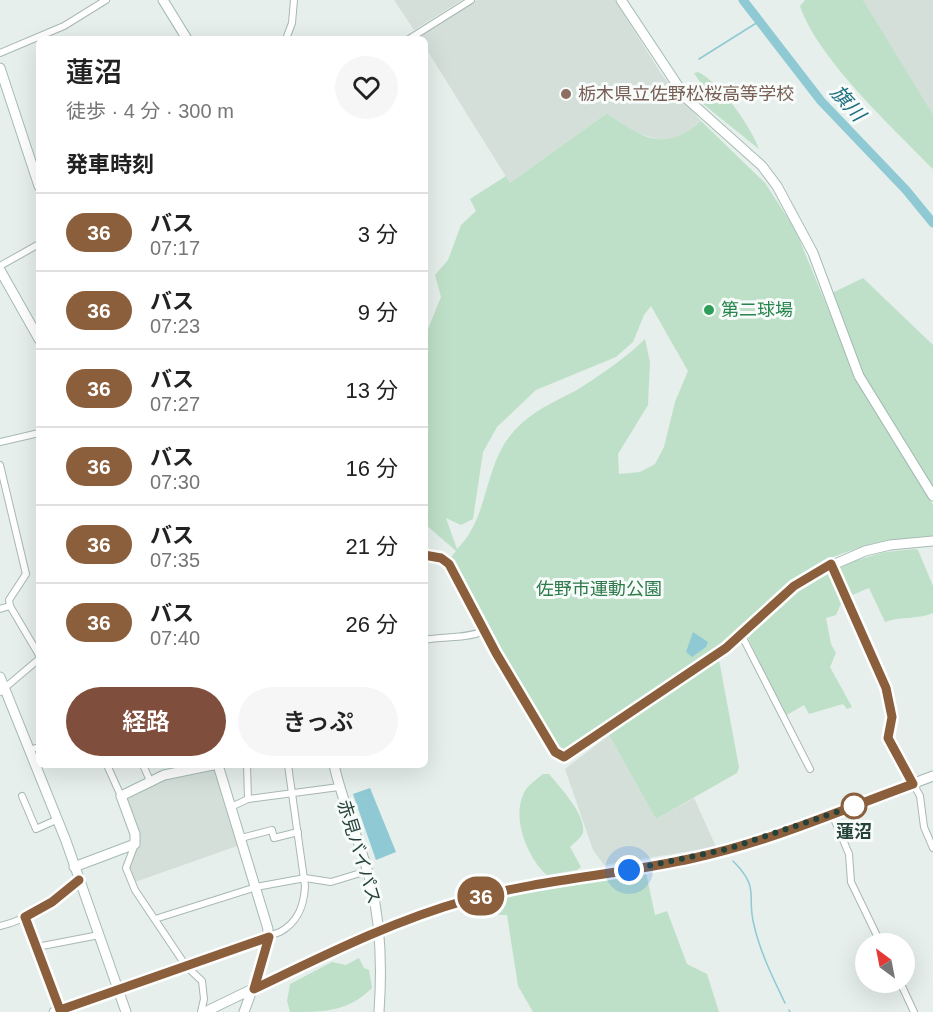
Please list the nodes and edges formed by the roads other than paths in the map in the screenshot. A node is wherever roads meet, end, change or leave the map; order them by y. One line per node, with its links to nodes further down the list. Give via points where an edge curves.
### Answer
1 (106, 0): 6 (street)
2 (163, 0): 7 (street)
3 (294, 0): 8 (street)
4 (471, 0): 9 (street)
5 (621, 0): 20 (street, via 687,98 762,166 777,186 813,253 859,376)
6 (41, 36)
7 (185, 36)
8 (286, 36)
9 (414, 36)
10 (36, 38): 11 (street)
11 (0, 54)
12 (0, 68): 13 (street)
13 (36, 177)
14 (36, 246): 15 (street)
15 (0, 268): 16 (street)
16 (36, 334)
17 (36, 434): 18 (street)
18 (0, 442)
19 (0, 465): 24 (street, via 26,574 9,600)
20 (933, 496)
21 (933, 542): 23 (street, via 877,548)
22 (428, 556): 26 (street, via 449,564)
23 (831, 564): 27 (street, via 794,586); 45 (street, via 886,688 892,717 888,738)
24 (10, 606): 25 (street); 29 (street)
25 (0, 609)
26 (484, 631): 27 (street, via 555,752 564,757); 28 (street)
27 (742, 636): 42 (street)
28 (428, 640)
29 (36, 652)
30 (36, 660): 32 (street)
31 (0, 677): 32 (street)
32 (2, 690): 34 (street)
33 (36, 748): 34 (street)
34 (28, 750): 53 (street)
35 (108, 768): 49 (street)
36 (144, 768): 44 (street)
37 (198, 768): 44 (street, via 164,775)
38 (219, 768): 51 (street)
39 (248, 768): 50 (street)
40 (288, 768): 47 (street)
41 (335, 768): 46 (street, 赤見バイパス)
42 (810, 769)
43 (933, 776): 45 (street)
44 (151, 783): 49 (street)
45 (913, 784): 52 (street); 57 (street, via 922,802 924,827)
46 (339, 787): 47 (street); 59 (street, 赤見バイパス)
47 (292, 794): 50 (street); 54 (street)
48 (22, 796): 53 (street, via 36,829)
49 (121, 796): 56 (street)
50 (248, 800): 51 (street)
51 (231, 807): 55 (street)
52 (831, 814): 66 (street, via 712,854 489,894); 67 (street, via 849,854 851,882)
53 (56, 820): 58 (street)
54 (298, 832): 55 (street, via 274,838 272,830); 60 (street)
55 (241, 838): 62 (street)
56 (135, 844): 58 (street); 64 (street, via 126,868 135,890)
57 (933, 848)
58 (74, 867): 61 (street)
59 (367, 871): 60 (street, via 332,882); 66 (street, 赤見バイパス)
60 (304, 878): 62 (street); 69 (street, via 301,911 287,928)
61 (79, 880): 63 (street); 68 (street)
62 (256, 888): 64 (street); 69 (street)
63 (25, 917): 65 (street); 70 (street)
64 (155, 919): 71 (street)
65 (0, 926)
66 (379, 930): 73 (street); 79 (street, 赤見バイパス)
67 (876, 933)
68 (99, 934): 70 (street); 72 (street)
69 (269, 937): 71 (street); 73 (street)
70 (37, 946): 75 (street)
71 (186, 966): 72 (street); 77 (street, via 202,981)
72 (119, 989): 75 (street); 76 (street)
73 (254, 989): 77 (street); 78 (street)
74 (905, 993): 80 (street)
75 (57, 1011)
76 (126, 1012)
77 (203, 1012)
78 (244, 1012)
79 (379, 1012)
80 (914, 1012)

